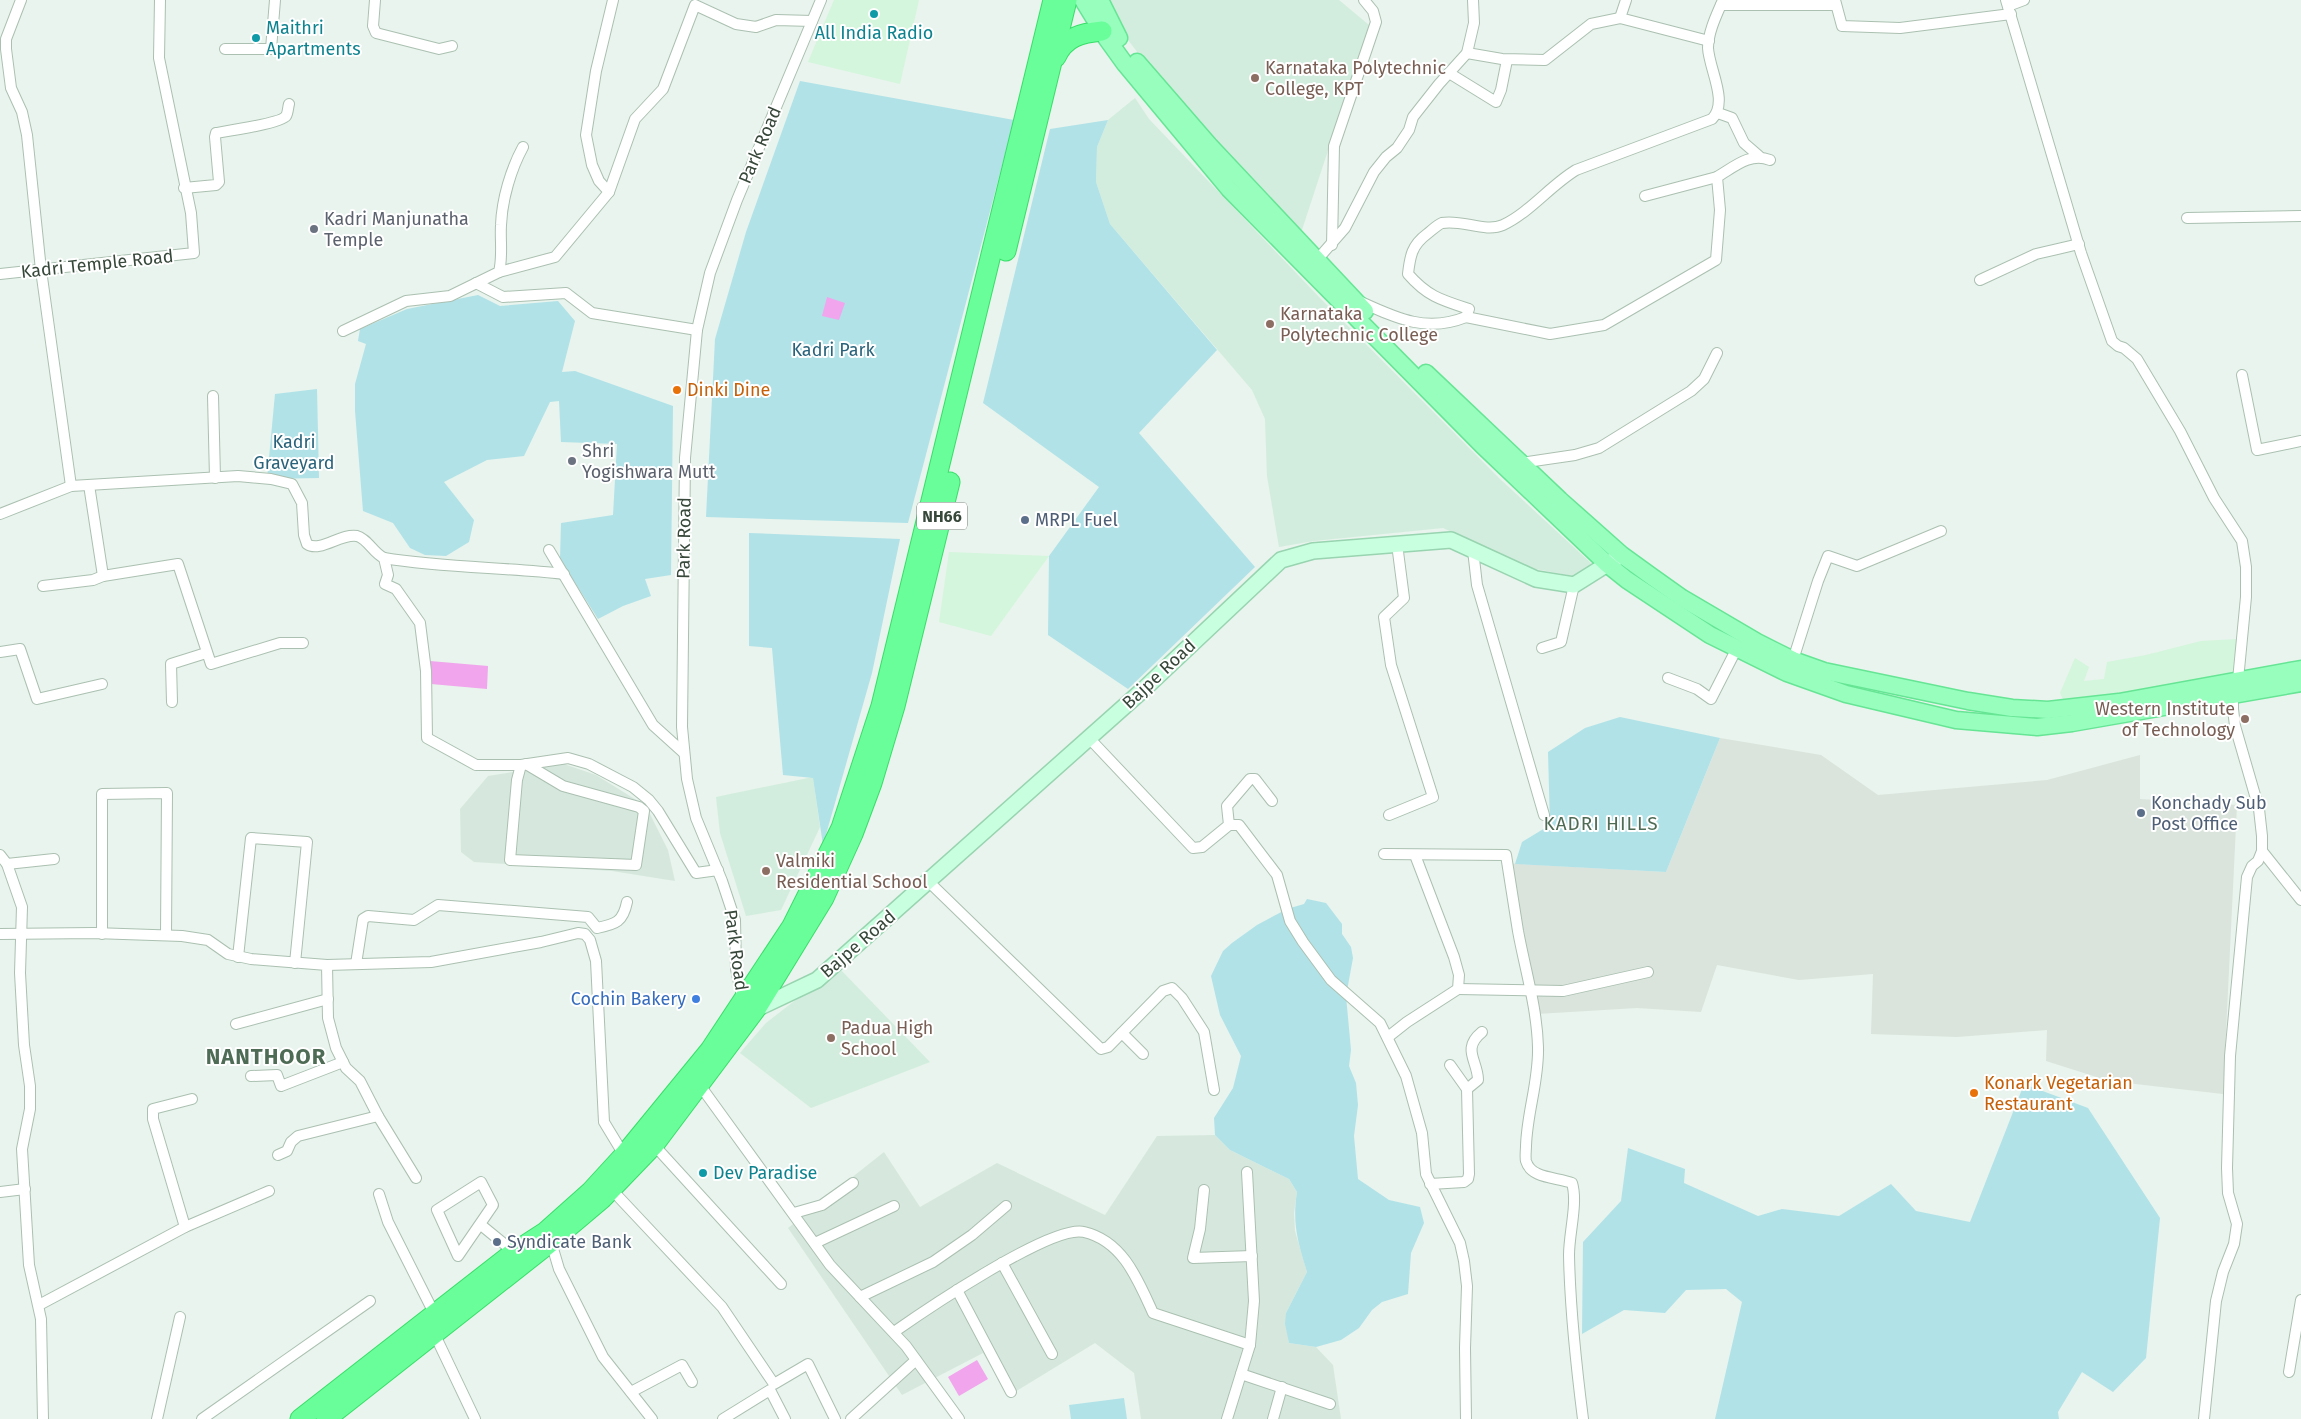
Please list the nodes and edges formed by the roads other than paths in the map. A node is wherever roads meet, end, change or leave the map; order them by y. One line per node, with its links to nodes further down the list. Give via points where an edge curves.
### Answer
1 (21, 0): 19 (street)
2 (160, 0): 38 (street, via 159,58)
3 (275, 0): 27 (street, via 271,49)
4 (376, 0): 26 (street, via 373,26 376,33 439,49)
5 (613, 0): 39 (street, via 596,71 586,135 592,165)
6 (821, 0): 21 (street, Park Road)
7 (1054, 0): 116 (highway, NH66, via 876,722 841,828)
8 (1067, 0): 30 (highway, NH66)
9 (1083, 0): 23 (main road)
10 (1100, 0): 25 (main road)
11 (1364, 0): 44 (street, via 1373,11 1376,22 1334,146)
12 (1473, 0): 28 (street, via 1474,23)
13 (1626, 0): 20 (street)
14 (2024, 0): 18 (street)
15 (1722, 2): 16 (street); 24 (street)
16 (1835, 3): 18 (street, via 1842,26 1900,28)
17 (707, 5): 21 (street, via 736,24 756,28 776,20); 39 (street, via 695,5 663,89 635,119)
18 (2009, 7): 43 (street)
19 (13, 18): 22 (street); 46 (street, via 6,49 12,88 28,135)
20 (1620, 18): 24 (street); 29 (street, via 1591,24 1544,60)
21 (812, 21): 53 (street, Park Road, via 730,218 710,273)
22 (0, 31)
23 (1102, 31): 25 (main road); 30 (highway, via 1071,39 1061,47)
24 (1709, 41): 33 (street)
25 (1117, 45): 45 (main road); 51 (main road, via 1230,190)
26 (452, 46)
27 (225, 49)
28 (1467, 53): 29 (street); 31 (street)
29 (1507, 60): 31 (street, via 1502,90 1496,102)
30 (1051, 67): 116 (highway, NH66, via 895,706 872,782 824,898)
31 (1449, 73): 44 (street, via 1413,117 1397,148 1374,172 1345,228)
32 (289, 104): 38 (street, via 283,118 216,133 219,182)
33 (1718, 113): 35 (street, via 1732,118 1744,143); 52 (street, via 1712,119 1576,170 1502,226 1440,224 1422,238 1410,254 1408,274 1422,290 1469,309)
34 (523, 147): 47 (street, via 515,163 504,207)
35 (1759, 156): 36 (street); 37 (street, via 1745,160)
36 (1770, 160)
37 (1717, 177): 40 (street); 52 (street, via 1720,210 1716,260 1604,325 1550,334)
38 (184, 188): 46 (street, Kadri Temple Road, via 191,213 194,253)
39 (609, 192): 47 (street, via 555,257)
40 (1645, 196)
41 (2301, 216): 42 (street)
42 (2187, 218)
43 (2079, 244): 49 (street, via 2036,254); 85 (street, via 2112,342 2136,359 2180,431 2214,498 2242,541 2246,597)
44 (1332, 245): 45 (street)
45 (1316, 261): 51 (main road)
46 (41, 270): 48 (street, Kadri Temple Road); 62 (street)
47 (499, 272): 50 (street)
48 (0, 274)
49 (1980, 280)
50 (476, 283): 53 (street, via 502,297 566,293 592,313); 54 (street, via 450,296 406,301)
51 (1342, 294): 52 (street, via 1401,320 1426,324 1453,322); 59 (main road); 70 (main road, via 1482,445)
52 (1466, 316)
53 (697, 330): 88 (street, Park Road, via 685,458)
54 (343, 331)
55 (1717, 354): 59 (street, via 1704,379 1691,391 1599,448)
56 (2242, 375): 58 (street, via 2257,450)
57 (213, 396): 60 (street)
58 (2301, 441)
59 (1521, 464): 68 (main road)
60 (214, 478): 61 (street); 69 (street, via 254,477 292,484 302,503 305,542 315,546 357,536)
61 (89, 484): 62 (street); 72 (street)
62 (71, 486): 63 (street)
63 (0, 514)
64 (1941, 531): 80 (street, via 1858,566 1828,556)
65 (1397, 544): 67 (street, Bajpe Road, via 1451,540); 87 (street, Bajpe Road, via 1313,551 1281,560); 91 (street, via 1404,598 1384,617 1389,655 1433,797)
66 (549, 550): 71 (street)
67 (1472, 550): 73 (street, Bajpe Road, via 1536,579); 92 (street, via 1477,585)
68 (1622, 555): 70 (street); 80 (main road, via 1682,598)
69 (384, 558): 71 (street, via 458,568 517,568); 89 (street, via 388,575 385,584 396,589 420,623 426,671 427,738 476,765)
70 (1607, 564): 73 (street); 77 (main road, via 1710,635)
71 (564, 574): 88 (street, via 653,725)
72 (103, 576): 74 (street); 79 (street, via 178,564)
73 (1574, 584): 76 (street, via 1561,642)
74 (43, 586)
75 (303, 643): 79 (street, via 280,643 211,664)
76 (1542, 648)
77 (1737, 648): 82 (street, via 1711,699 1696,688); 85 (main road, via 1787,673 1846,694 1956,720 2002,725 2037,727 2072,723)
78 (0, 652): 84 (street, via 20,649 37,699)
79 (206, 653): 86 (street, via 171,664)
80 (1794, 660): 85 (main road, via 1824,671 1912,691 2039,710)
81 (2301, 669): 85 (main road)
82 (1668, 678)
83 (2301, 683): 85 (main road)
84 (102, 684)
85 (2236, 687): 94 (street, via 2235,726 2259,809)
86 (172, 702)
87 (1089, 738): 93 (street, via 1193,848 1202,847); 101 (street, Bajpe Road)
88 (684, 753): 100 (street, Park Road, via 696,818)
89 (524, 764): 89 (street, via 517,780 510,860 636,864 644,811 563,786); 100 (street, via 568,758 589,764 633,787 658,811 696,873)
90 (1272, 801): 93 (street, via 1255,779 1250,779 1227,806)
91 (1388, 815)
92 (1544, 815)
93 (1229, 825): 120 (street, via 1239,825 1277,875 1290,921 1331,980 1380,1022)
94 (2262, 851): 102 (street); 188 (street, via 2247,878 2230,1056 2228,1193 2237,1224 2216,1301)
95 (1384, 854): 97 (street)
96 (0, 855): 99 (street)
97 (1415, 855): 113 (street, via 1454,957 1459,974); 114 (street, via 1506,855)
98 (54, 859): 99 (street)
99 (7, 864): 106 (street, via 22,907)
100 (718, 870): 116 (street, Park Road, via 734,920 736,969)
101 (928, 881): 116 (street, Bajpe Road, via 817,980); 119 (street, via 1101,1049 1108,1047)
102 (2301, 900)
103 (627, 902): 110 (street, via 625,913 615,924 597,928 588,916 438,905 414,920 368,916 363,919)
104 (0, 934): 106 (street)
105 (102, 934): 106 (street); 107 (street); 107 (street, via 102,794 167,793)
106 (22, 935): 137 (street, via 20,973 30,1094 22,1149)
107 (166, 936): 108 (street, via 208,940)
108 (238, 957): 109 (street); 109 (street, via 251,838 307,842)
109 (295, 962): 111 (street)
110 (356, 964): 111 (street); 132 (street, via 431,962 585,934 596,961 604,1122)
111 (327, 965): 115 (street)
112 (1648, 972): 114 (street, via 1563,991)
113 (1458, 989): 114 (street); 120 (street)
114 (1531, 992): 187 (street, via 1538,1047 1537,1078 1528,1116 1526,1160 1537,1174 1572,1182 1574,1191 1569,1238 1570,1310)
115 (328, 999): 117 (street); 122 (street, via 330,1025)
116 (750, 1005): 125 (highway, NH66); 132 (highway, NH66)
117 (236, 1024)
118 (1482, 1032): 126 (street, via 1471,1048 1478,1080)
119 (1122, 1033): 121 (street); 127 (street, via 1163,991 1172,988 1204,1032)
120 (1388, 1037): 136 (street, via 1414,1099)
121 (1143, 1054)
122 (343, 1062): 124 (street, via 281,1086 277,1075); 129 (street, via 360,1081)
123 (1450, 1065): 126 (street)
124 (251, 1076)
125 (700, 1084): 130 (highway, NH66); 145 (street)
126 (1467, 1089): 136 (street, via 1468,1179)
127 (1214, 1090)
128 (192, 1098): 147 (street, via 153,1109 167,1171)
129 (378, 1116): 131 (street, via 298,1136 290,1142 288,1151); 134 (street)
130 (654, 1145): 138 (highway, NH66); 153 (street)
131 (278, 1155)
132 (624, 1155): 150 (highway, NH66, via 591,1191 545,1232)
133 (1247, 1172): 151 (street)
134 (416, 1178)
135 (853, 1183): 145 (street, via 822,1204)
136 (1430, 1184): 186 (street, via 1460,1243 1464,1261 1467,1286)
137 (25, 1189): 141 (street); 158 (street, via 29,1265)
138 (612, 1190): 148 (highway, NH66); 181 (street, via 722,1307 774,1384 808,1364)
139 (1204, 1190): 151 (street, via 1193,1258)
140 (269, 1191): 147 (street)
141 (0, 1192)
142 (379, 1194): 160 (street, via 388,1222)
143 (894, 1206): 149 (street)
144 (1006, 1206): 155 (street, via 933,1262)
145 (794, 1213): 149 (street)
146 (481, 1225): 146 (street, via 458,1256 437,1210 481,1182 493,1205); 150 (street)
147 (185, 1227): 158 (street)
148 (551, 1242): 160 (highway, NH66); 169 (street, via 559,1269 603,1356)
149 (815, 1243): 155 (street, via 830,1265)
150 (514, 1252): 160 (highway, NH66)
151 (1252, 1256): 162 (street, via 1254,1301)
152 (1002, 1263): 154 (street); 162 (street, via 1067,1232 1084,1232 1109,1243 1126,1260 1153,1313); 163 (street)
153 (780, 1284)
154 (956, 1290): 161 (street); 170 (street)
155 (860, 1297): 161 (street)
156 (2301, 1300): 165 (street)
157 (370, 1301): 174 (street)
158 (40, 1305): 172 (street)
159 (180, 1317): 173 (street)
160 (434, 1324): 175 (highway, NH66); 176 (highway, NH66); 177 (street)
161 (894, 1332): 164 (street)
162 (1250, 1345): 166 (street)
163 (1052, 1354)
164 (916, 1360): 182 (street); 183 (street)
165 (2289, 1372)
166 (1241, 1374): 168 (street); 184 (street)
167 (692, 1382): 169 (street, via 682,1364)
168 (1282, 1387): 171 (street); 185 (street)
169 (632, 1392): 178 (street)
170 (1011, 1392)
171 (1330, 1404)
172 (43, 1419)
173 (157, 1419)
174 (202, 1419)
175 (300, 1419)
176 (326, 1419)
177 (475, 1419)
178 (652, 1419)
179 (723, 1419): 180 (street, via 770,1390)
180 (785, 1419)
181 (835, 1419)
182 (851, 1419)
183 (959, 1419)
184 (1227, 1419)
185 (1272, 1419)
186 (1466, 1419)
187 (1583, 1419)
188 (2204, 1419)

